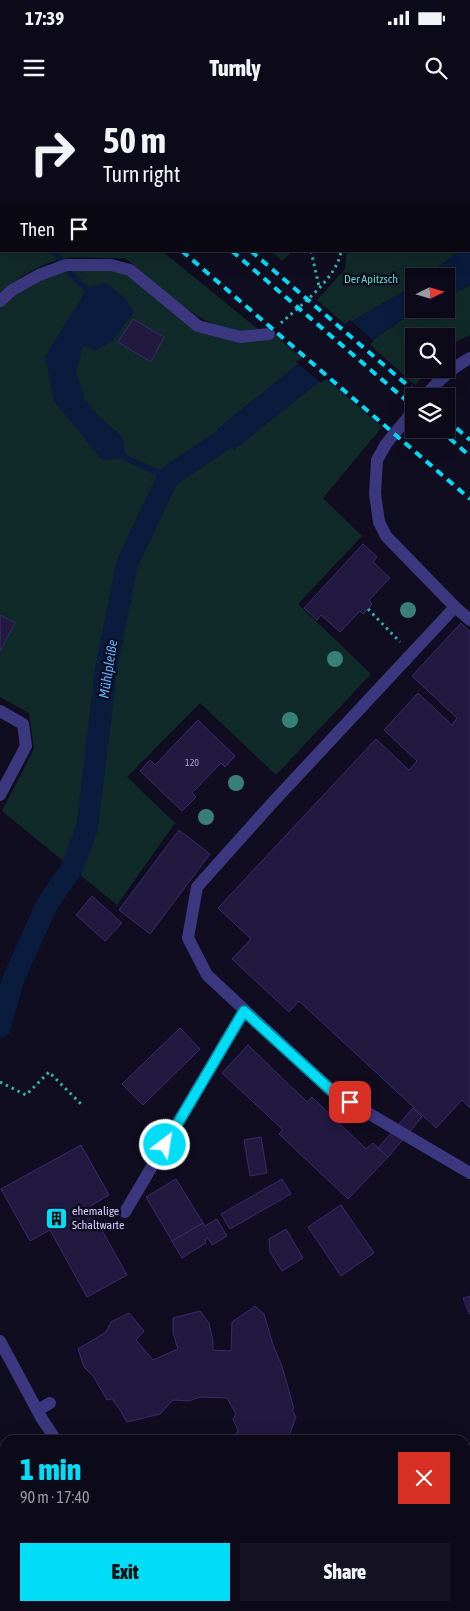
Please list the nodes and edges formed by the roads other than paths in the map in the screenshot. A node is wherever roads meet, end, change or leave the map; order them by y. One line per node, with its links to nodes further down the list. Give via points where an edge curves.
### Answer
1 (0, 301): 2 (street, via 38,275 66,265 110,265 130,270 198,326 240,337)
2 (270, 334)
3 (470, 358): 4 (street)
4 (432, 388)
5 (405, 421): 6 (street, via 377,460 375,494 379,522 386,536)
6 (454, 606): 7 (street); 10 (street, via 197,888 188,938 207,975)
7 (470, 620)
8 (0, 712): 9 (street, via 23,724 26,746)
9 (0, 795)
10 (244, 1011): 11 (street, via 334,1093); 12 (street)
11 (467, 1166)
12 (125, 1212)
13 (0, 1341): 15 (street)
14 (50, 1403): 15 (street)
15 (38, 1410): 16 (street)
16 (53, 1435)

